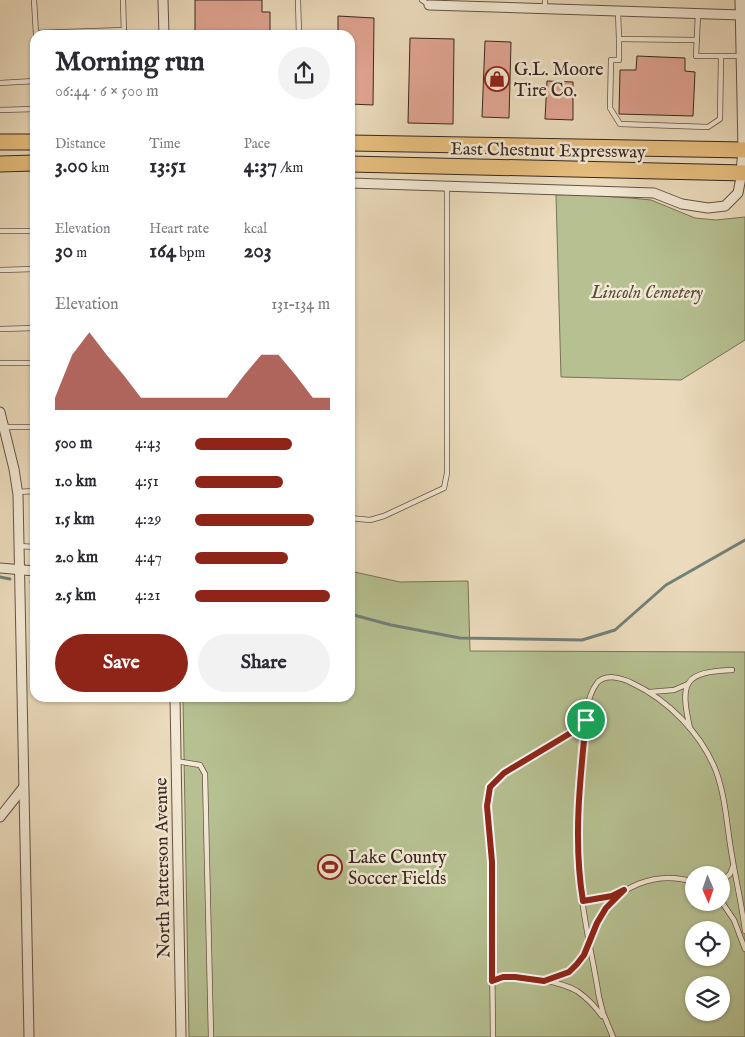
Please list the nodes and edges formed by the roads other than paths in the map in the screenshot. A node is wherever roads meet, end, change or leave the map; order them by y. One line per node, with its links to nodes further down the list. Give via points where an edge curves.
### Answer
1 (34, 0): 11 (lane)
2 (123, 0): 12 (lane)
3 (163, 0): 13 (street)
4 (298, 0): 14 (lane)
5 (742, 0): 10 (street)
6 (425, 2): 7 (street)
7 (545, 4): 8 (street)
8 (618, 11): 9 (street); 15 (lane)
9 (698, 14): 10 (street); 16 (lane)
10 (742, 15): 17 (street)
11 (36, 30)
12 (124, 30)
13 (164, 30)
14 (299, 30)
15 (619, 39): 16 (lane); 18 (lane, via 619,60 611,60 610,108 620,124 715,124 720,119)
16 (697, 40): 18 (lane, via 696,56)
17 (743, 49): 18 (lane); 26 (street)
18 (721, 56)
19 (30, 81): 20 (lane)
20 (0, 83)
21 (30, 109): 22 (lane)
22 (0, 110)
23 (0, 142): 24 (main road)
24 (30, 142)
25 (355, 143): 26 (main road, East Chestnut Expressway)
26 (745, 150): 30 (street)
27 (30, 163): 28 (main road)
28 (0, 164)
29 (355, 164): 30 (main road, East Chestnut Expressway)
30 (743, 173): 32 (street, via 738,193 725,206 708,208 682,204 654,193)
31 (355, 183): 32 (street)
32 (447, 186): 46 (lane, via 447,473 444,488 384,516 370,520)
33 (0, 231): 34 (lane)
34 (30, 231)
35 (30, 269): 36 (lane)
36 (0, 270)
37 (30, 328): 38 (lane)
38 (0, 329)
39 (0, 363): 40 (lane)
40 (30, 363)
41 (0, 412): 42 (street)
42 (4, 427): 43 (lane); 44 (street)
43 (30, 427)
44 (17, 492): 45 (lane); 47 (street)
45 (30, 492)
46 (355, 518)
47 (19, 546): 48 (lane); 50 (street)
48 (30, 546)
49 (0, 568): 50 (street)
50 (20, 571): 51 (street); 59 (street)
51 (30, 571)
52 (732, 670): 53 (lane, via 702,672)
53 (688, 684): 54 (lane, via 674,690); 57 (lane, via 685,704)
54 (649, 692): 56 (lane, via 626,680 615,677 603,679 593,692); 57 (lane)
55 (175, 702): 58 (street, North Patterson Avenue)
56 (586, 720): 65 (lane, via 579,826); 70 (lane, via 574,731 504,773 490,787 487,806 492,862)
57 (690, 729): 61 (lane, via 716,771)
58 (176, 762): 75 (street, North Patterson Avenue); 76 (lane, via 200,764 205,774)
59 (23, 788): 60 (street); 74 (street)
60 (0, 817)
61 (734, 865): 62 (lane); 67 (lane)
62 (730, 874)
63 (685, 880): 64 (lane, via 652,879)
64 (624, 890): 65 (lane, via 612,896); 68 (lane, via 606,908)
65 (583, 901): 68 (lane)
66 (728, 911): 69 (lane)
67 (745, 931)
68 (590, 941): 71 (lane, via 584,955 569,972); 72 (lane)
69 (745, 949)
70 (492, 981): 71 (lane, via 515,977); 77 (lane)
71 (544, 981): 72 (lane, via 576,991)
72 (606, 1021): 73 (lane)
73 (611, 1036)
74 (29, 1037)
75 (181, 1037)
76 (211, 1037)
77 (493, 1037)

